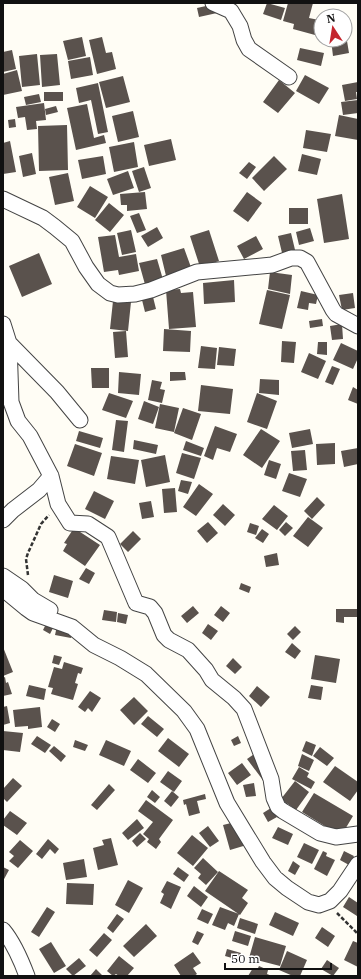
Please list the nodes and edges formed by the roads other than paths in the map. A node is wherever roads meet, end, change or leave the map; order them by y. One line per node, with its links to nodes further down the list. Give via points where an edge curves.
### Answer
1 (213, 3): 2 (street, via 231,12 249,49)
2 (289, 77)
3 (3, 199): 5 (street, via 43,218 72,241 98,284 110,294 124,295 151,290 197,272 272,265 291,258 300,258 307,262 336,314)
4 (3, 324): 6 (street)
5 (358, 326)
6 (9, 343): 7 (street); 8 (street, via 11,402 18,421 30,436)
7 (80, 420)
8 (51, 476): 9 (street, via 40,490 12,510); 13 (street, via 58,504 70,523 88,524 108,537 136,603 150,607 164,635 188,650 212,680 244,710 278,807 320,833 336,837)
9 (3, 520)
10 (3, 576): 12 (street)
11 (3, 589): 14 (street, via 19,604 72,627 94,645 139,670 184,711 197,729 227,803 275,878 308,902 319,905 330,901)
12 (50, 610)
13 (358, 834)
14 (358, 864)
15 (3, 930): 16 (street, via 19,956)
16 (27, 976)

